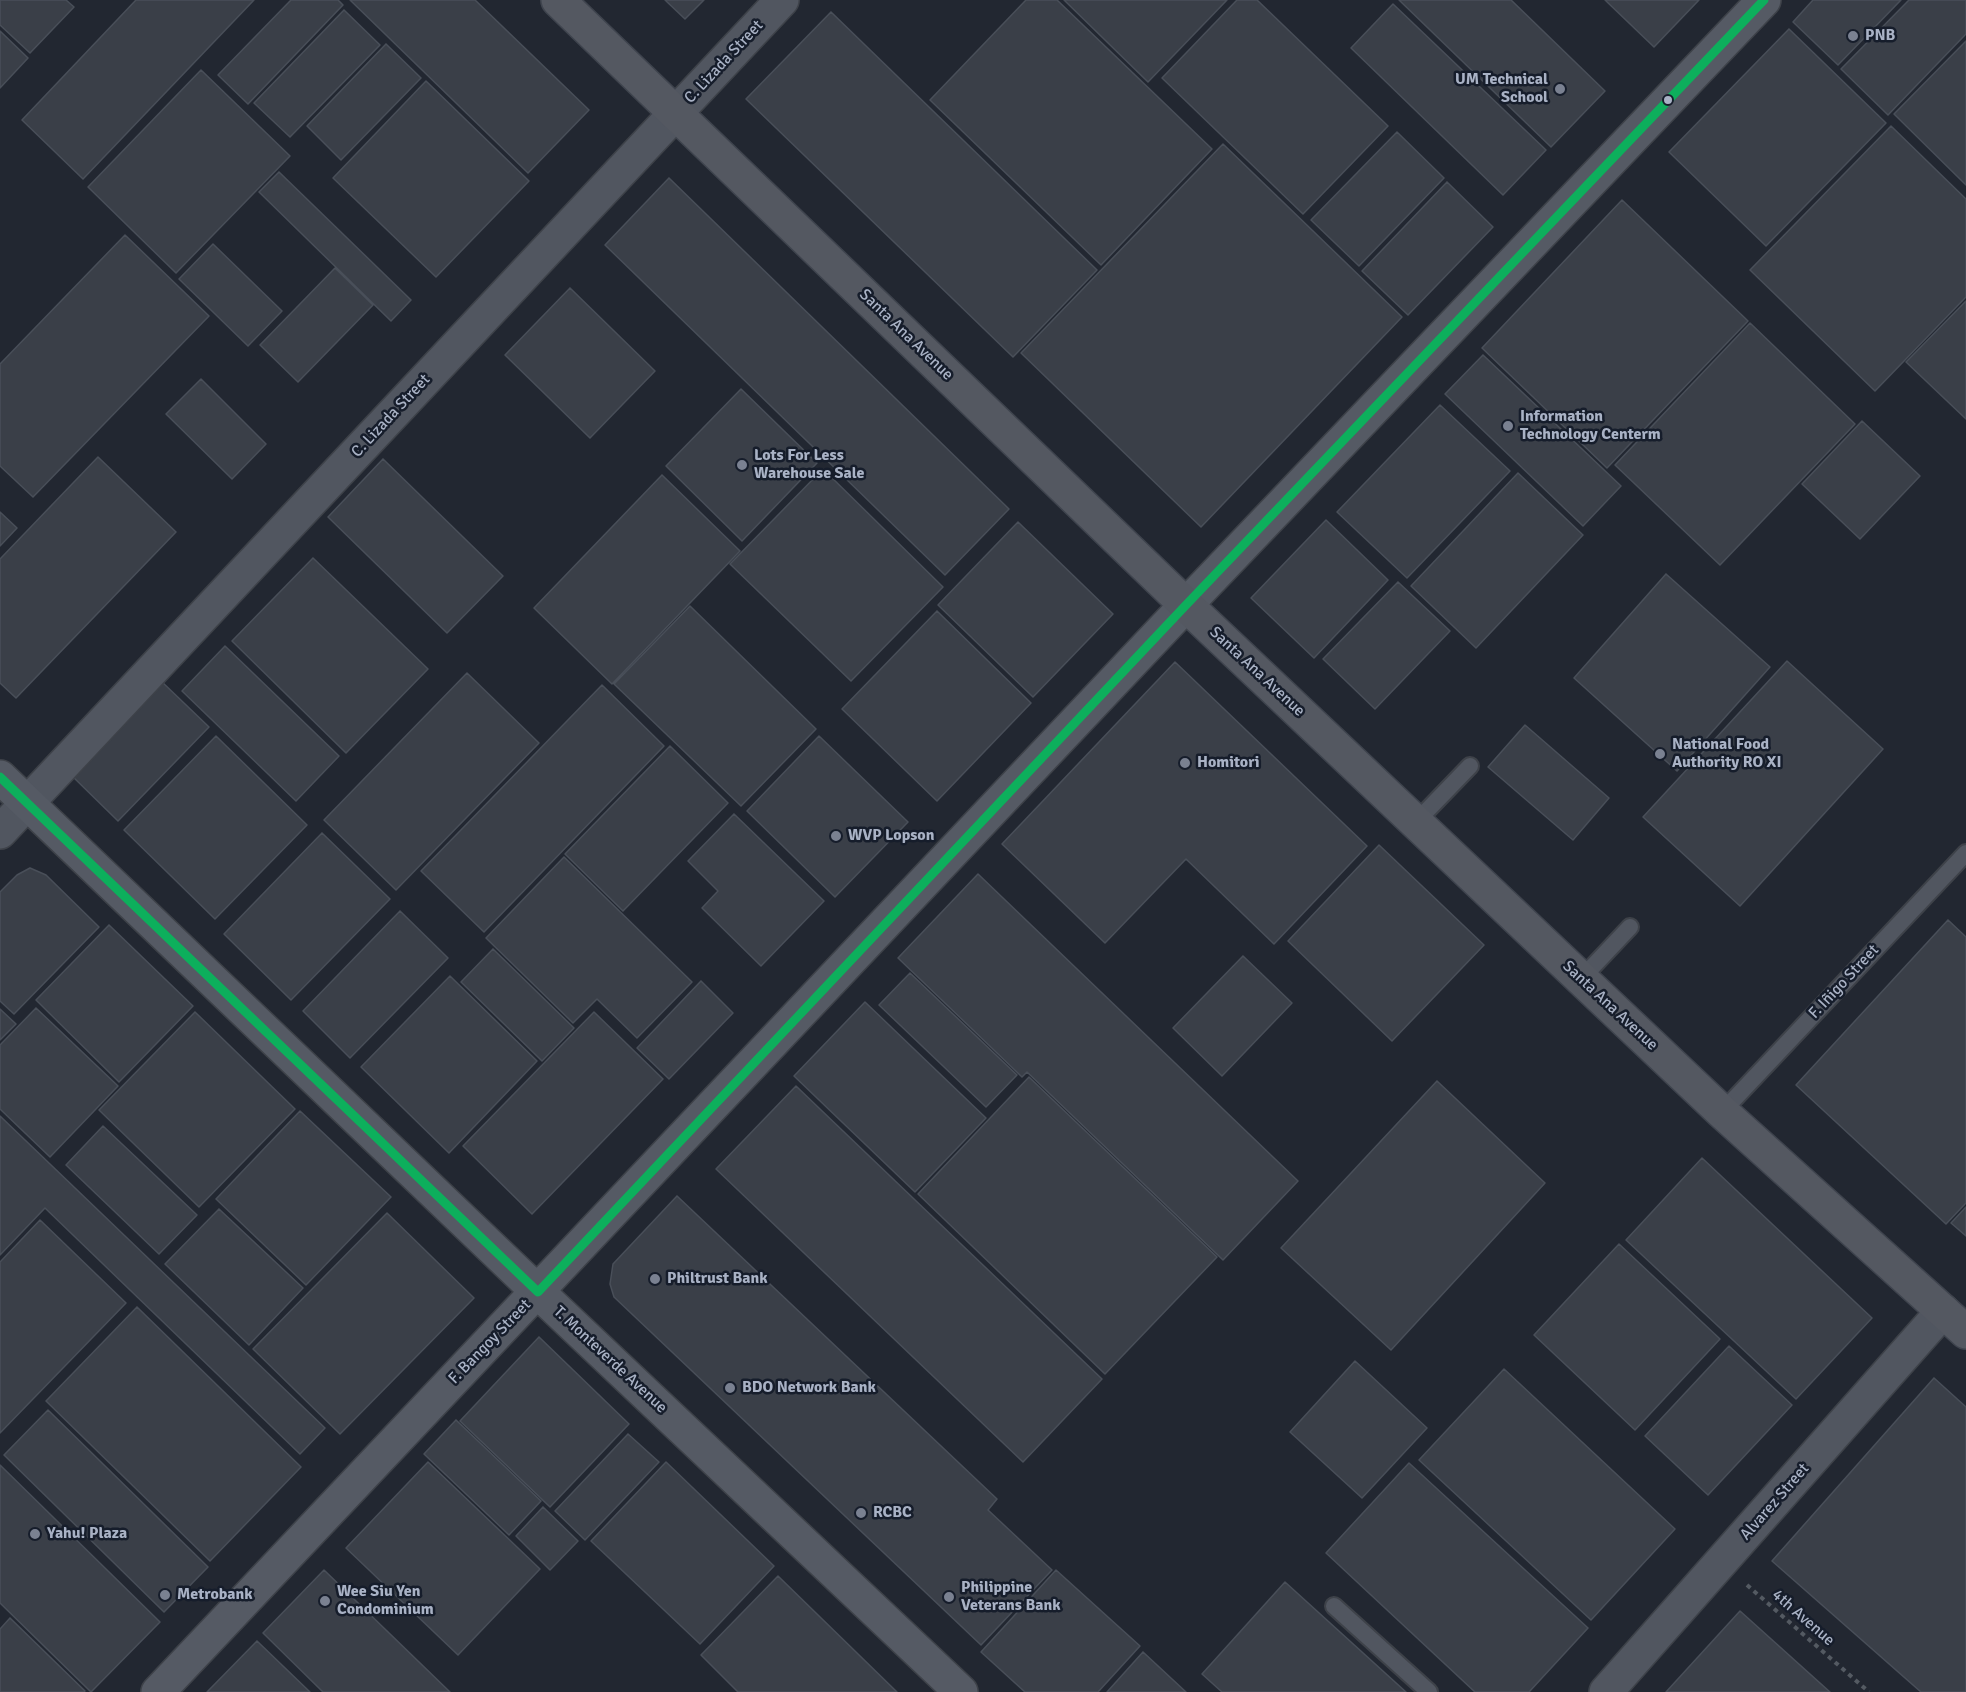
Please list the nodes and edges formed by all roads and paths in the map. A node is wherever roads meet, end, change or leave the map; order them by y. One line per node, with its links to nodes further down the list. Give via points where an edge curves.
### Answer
1 (558, 0): 4 (main road, Santa Ana Avenue)
2 (782, 0): 4 (street, C. Lizada Street)
3 (1764, 0): 5 (street, F. Bangoy Street)
4 (676, 113): 5 (main road, Santa Ana Avenue); 8 (street, C. Lizada Street)
5 (1186, 605): 9 (main road, Santa Ana Avenue); 15 (street, F. Bangoy Street)
6 (1470, 766): 9 (lane)
7 (0, 777): 8 (street, T. Monteverde Avenue)
8 (28, 804): 10 (street, C. Lizada Street); 15 (street, T. Monteverde Avenue)
9 (1416, 822): 13 (main road, Santa Ana Avenue)
10 (0, 832)
11 (1966, 853): 14 (lane, F. Iñigo Street)
12 (1630, 927): 13 (lane)
13 (1581, 979): 14 (main road, Santa Ana Avenue)
14 (1722, 1112): 16 (main road, Santa Ana Avenue)
15 (538, 1292): 19 (street, F. Bangoy Street); 20 (street, T. Monteverde Avenue)
16 (1955, 1322): 17 (street, Alvarez Street)
17 (1722, 1563): 22 (street, Alvarez Street); 23 (path, 4th Avenue)
18 (1334, 1606): 21 (lane)
19 (158, 1692)
20 (961, 1692)
21 (1429, 1692)
22 (1606, 1692)
23 (1869, 1692)

